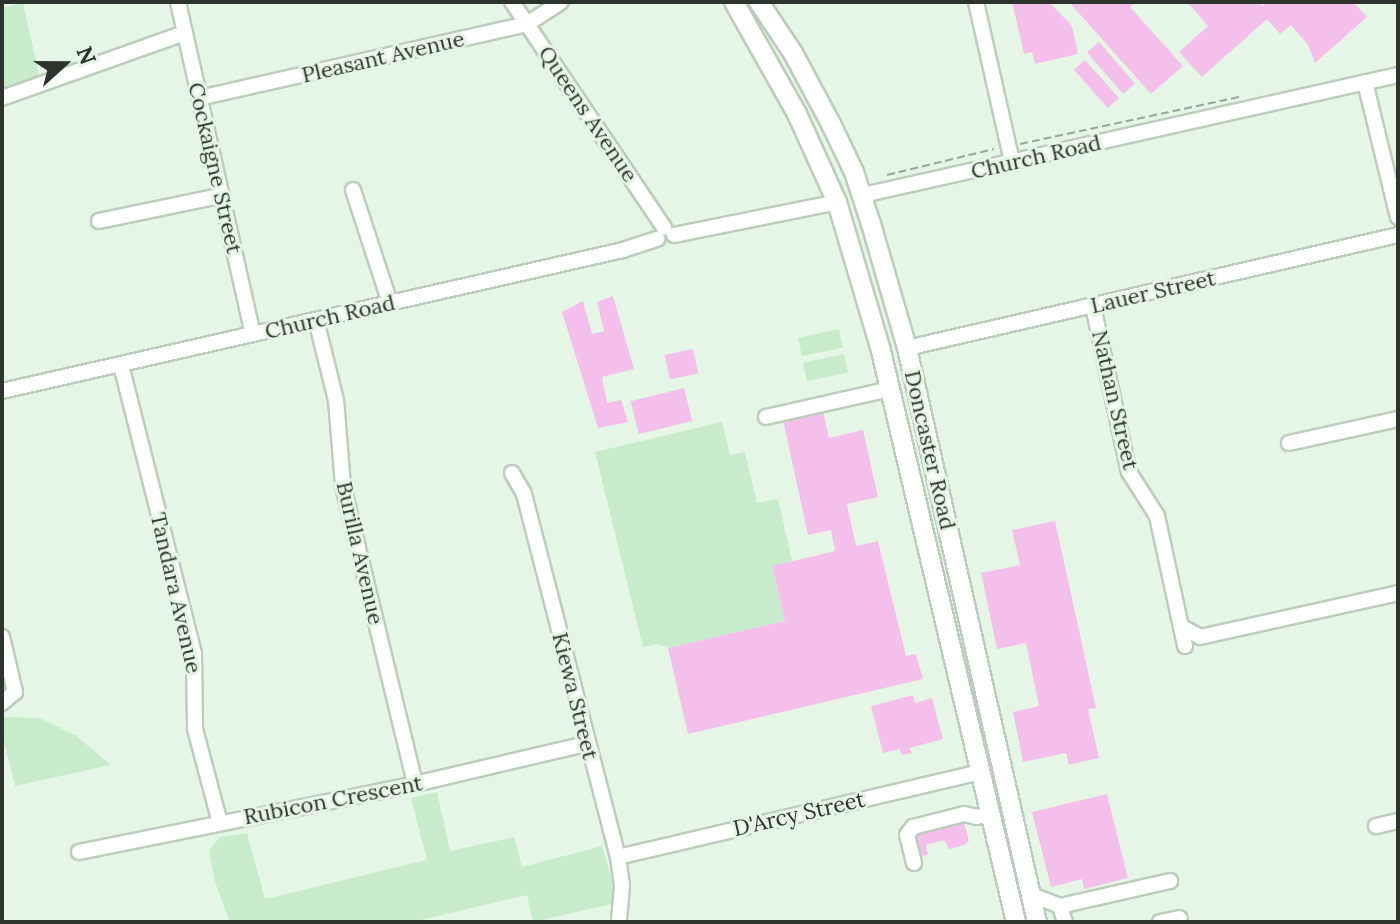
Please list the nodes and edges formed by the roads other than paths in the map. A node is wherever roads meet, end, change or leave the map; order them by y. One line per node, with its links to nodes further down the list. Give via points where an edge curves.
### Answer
1 (178, 2): 8 (street, Cockaigne Street)
2 (512, 2): 7 (street, Queens Avenue)
3 (561, 2): 7 (street, Pleasant Avenue)
4 (734, 2): 17 (main road, Doncaster Road, via 797,114)
5 (759, 2): 15 (main road, Doncaster Road, via 825,112)
6 (976, 2): 13 (street)
7 (527, 24): 12 (street, Pleasant Avenue); 20 (street, Queens Avenue)
8 (185, 33): 11 (street); 12 (street, Cockaigne Street)
9 (1398, 75): 10 (street, Church Road)
10 (1365, 82): 13 (street, Church Road); 18 (street)
11 (2, 98)
12 (199, 98): 16 (street, Cockaigne Street)
13 (1012, 162): 15 (street, Church Road)
14 (353, 190): 22 (street)
15 (863, 195): 17 (main road, Church Road); 26 (main road, Doncaster Road)
16 (220, 196): 19 (street); 25 (street, Cockaigne Street)
17 (837, 202): 20 (street, Church Road); 28 (main road, Doncaster Road)
18 (1398, 217)
19 (99, 221)
20 (665, 234): 22 (street, Church Road)
21 (1398, 235): 23 (street, Lauer Street)
22 (390, 303): 24 (street, Church Road)
23 (1093, 306): 26 (street, Lauer Street); 37 (street, Nathan Street, via 1129,472 1157,516)
24 (316, 320): 25 (street, Church Road); 43 (street, Burilla Avenue, via 336,400 343,486)
25 (253, 334): 27 (street, Church Road)
26 (907, 348): 34 (main road, Doncaster Road)
27 (121, 365): 29 (street, Church Road); 46 (street, Tandara Avenue, via 194,653 195,729)
28 (890, 389): 30 (street); 35 (main road, Doncaster Road)
29 (2, 391)
30 (766, 417)
31 (1398, 419): 32 (street)
32 (1289, 443)
33 (512, 473): 41 (street, Kiewa Street, via 524,494)
34 (940, 490): 35 (main road); 51 (main road, Doncaster Road)
35 (916, 496): 42 (main road, Doncaster Road)
36 (1398, 593): 37 (street, via 1200,637)
37 (1184, 628): 39 (street, Nathan Street)
38 (2, 637): 40 (street, via 15,692)
39 (1185, 646)
40 (2, 703)
41 (586, 744): 43 (street, Rubicon Crescent); 49 (street, Kiewa Street)
42 (981, 772): 44 (main road, Doncaster Road); 49 (street, D'Arcy Street)
43 (415, 784): 46 (street, Rubicon Crescent)
44 (990, 814): 50 (street, via 964,814 913,827 907,835); 52 (main road, Doncaster Road)
45 (1398, 821): 47 (street)
46 (220, 823): 48 (street, Rubicon Crescent)
47 (1376, 826)
48 (79, 852)
49 (618, 857): 57 (street, Kiewa Street)
50 (914, 863)
51 (1024, 872): 52 (main road); 54 (main road, Doncaster Road)
52 (1005, 877): 58 (main road, Doncaster Road)
53 (1170, 881): 55 (street)
54 (1029, 894): 55 (street); 59 (main road, Doncaster Road)
55 (1060, 906): 60 (street)
56 (1180, 918): 61 (street)
57 (619, 922)
58 (1016, 922)
59 (1037, 922)
60 (1065, 922)
61 (1160, 922)

